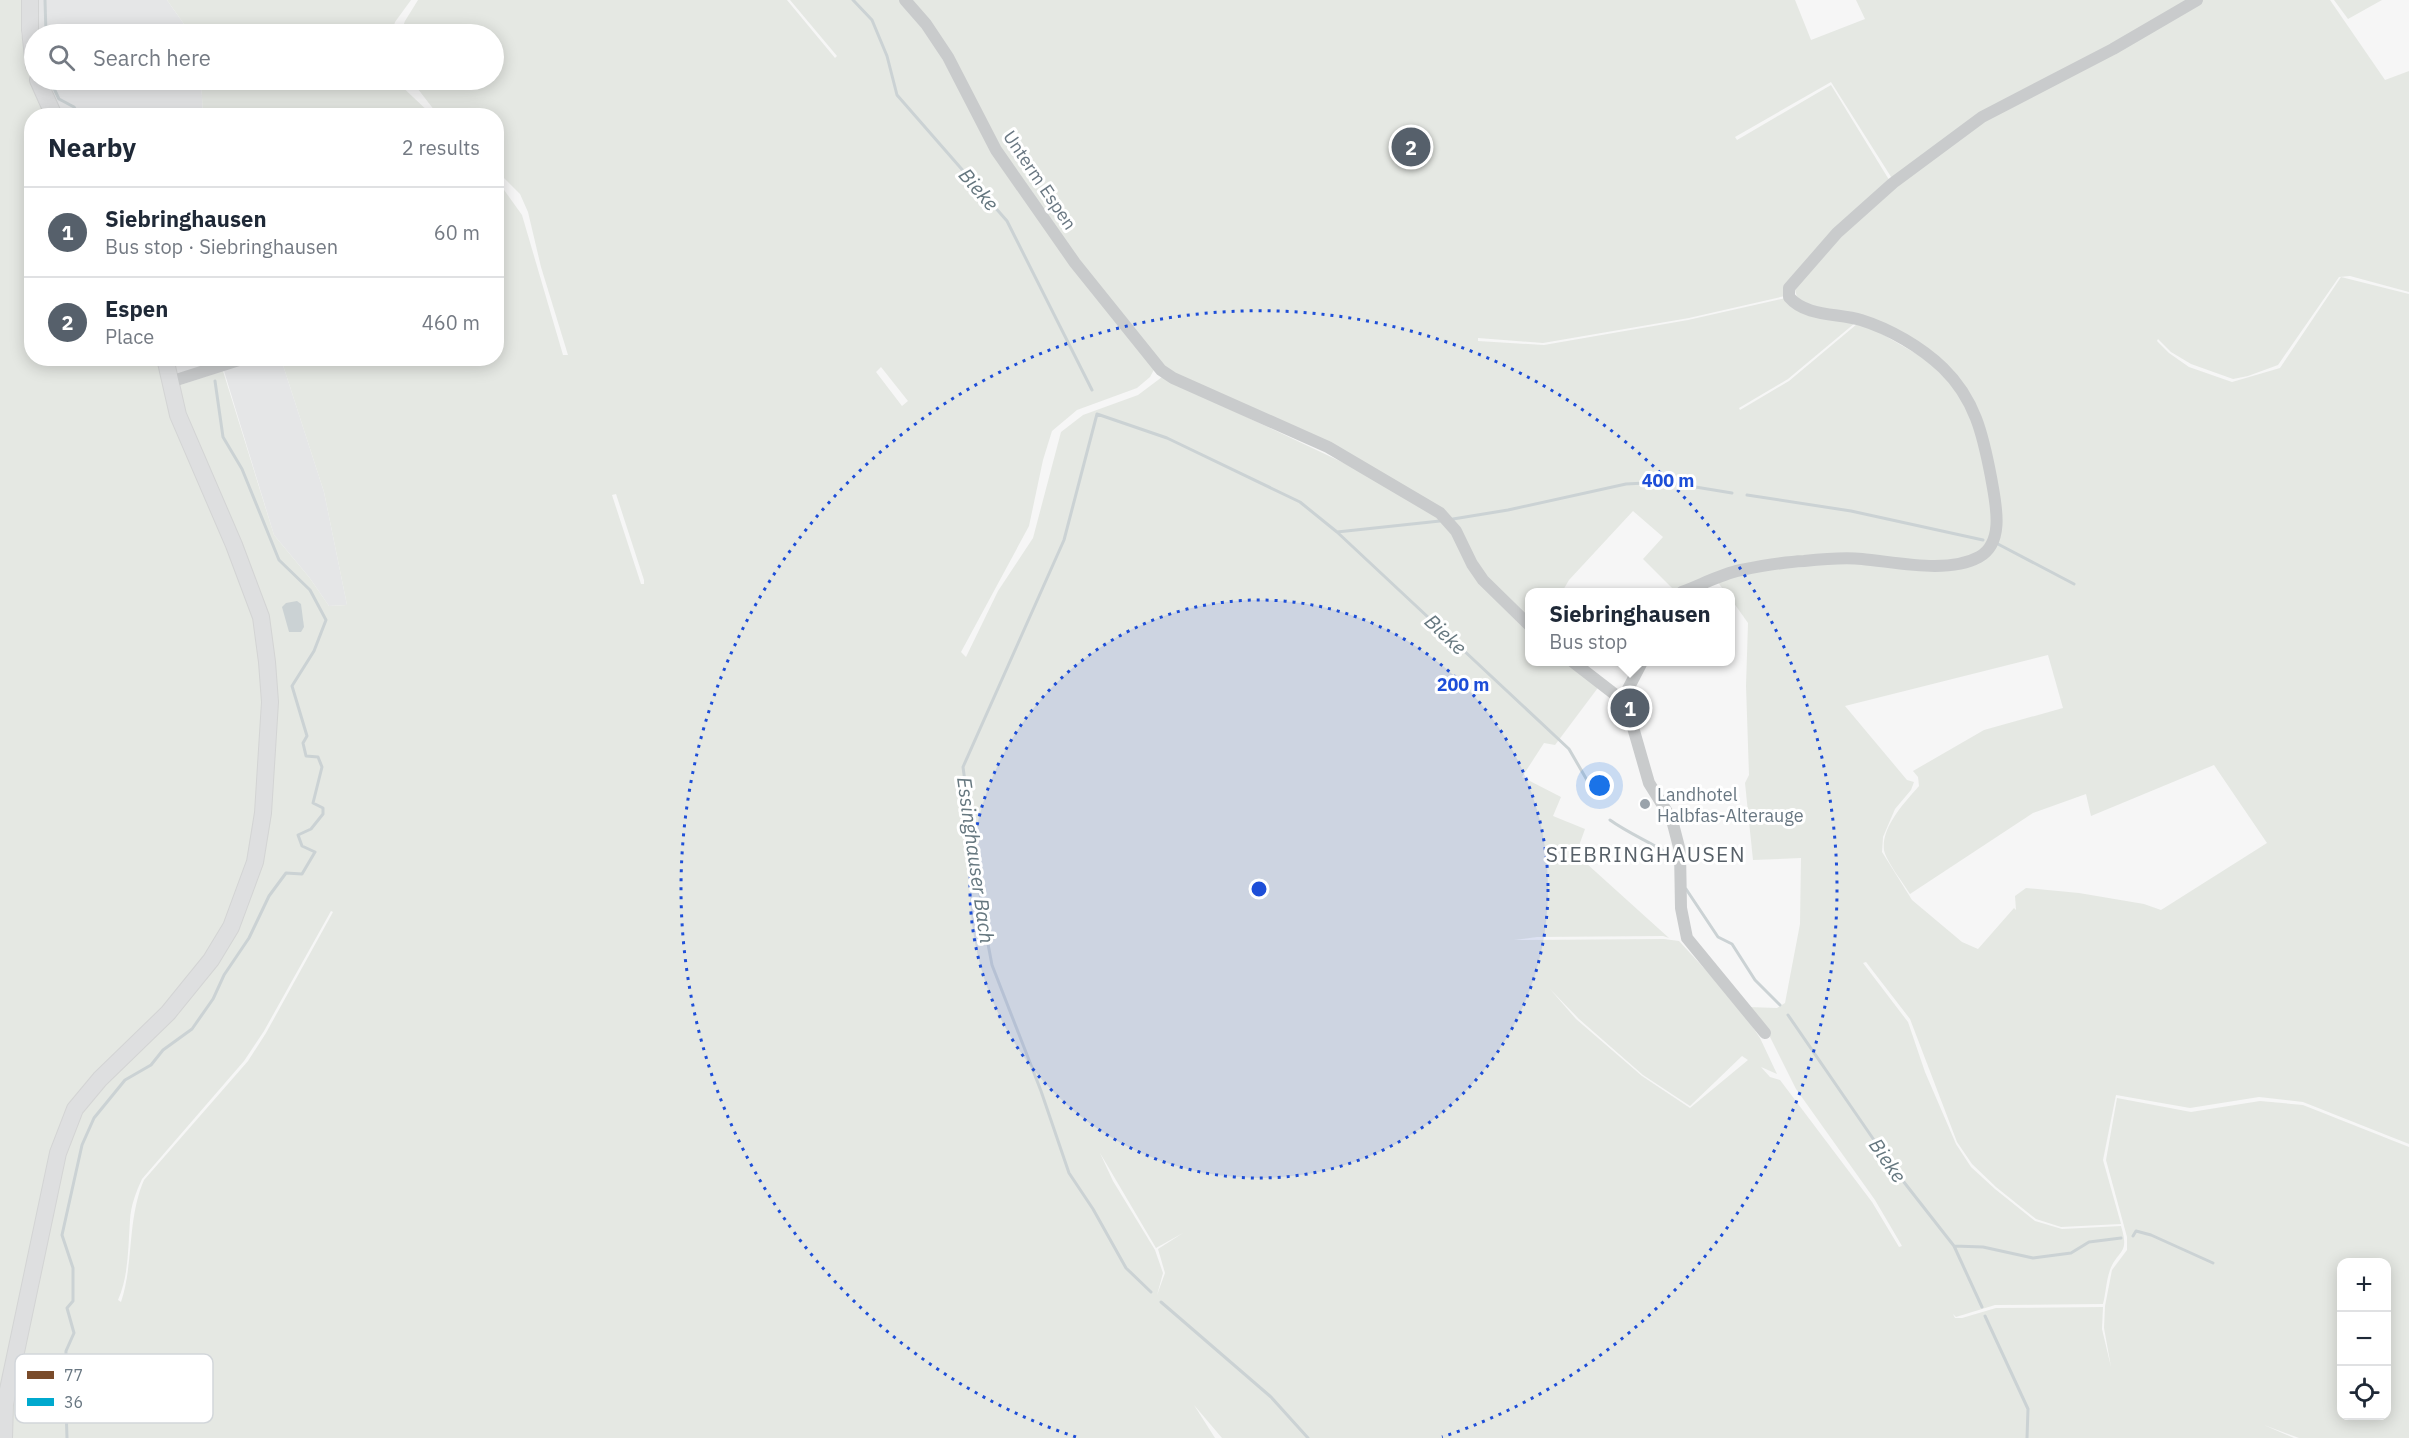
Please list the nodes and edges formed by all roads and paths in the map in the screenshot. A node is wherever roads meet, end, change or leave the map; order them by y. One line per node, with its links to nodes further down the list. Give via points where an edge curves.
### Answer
1 (30, 0): 4 (street)
2 (905, 0): 11 (street, Unterm Espen, via 943,48 1002,159 1075,263 1161,370 1328,447 1440,513 1456,531 1483,580)
3 (2197, 0): 10 (street, via 1982,117 1877,197 1837,233 1789,288 1789,297 1799,306 1861,320 1896,335 1928,355 1957,386 1977,416 1997,513 1995,533 1980,557 1937,565 1860,559 1802,561 1739,570)
4 (30, 24)
5 (42, 90): 6 (street)
6 (50, 108)
7 (167, 366): 9 (street)
8 (219, 366): 9 (street)
9 (170, 382): 16 (street, via 177,415 261,617 270,702 263,813 255,861 231,927 211,960 168,1013 100,1079 75,1109 66,1127)
10 (1693, 588)
11 (1525, 621)
12 (1578, 666): 14 (street)
13 (1639, 666): 14 (street)
14 (1626, 703): 15 (street, via 1649,783 1672,820 1680,851 1681,908 1687,938)
15 (1765, 1033)
16 (16, 1354)
17 (15, 1357): 18 (street, via 5,1404)
18 (4, 1438)

